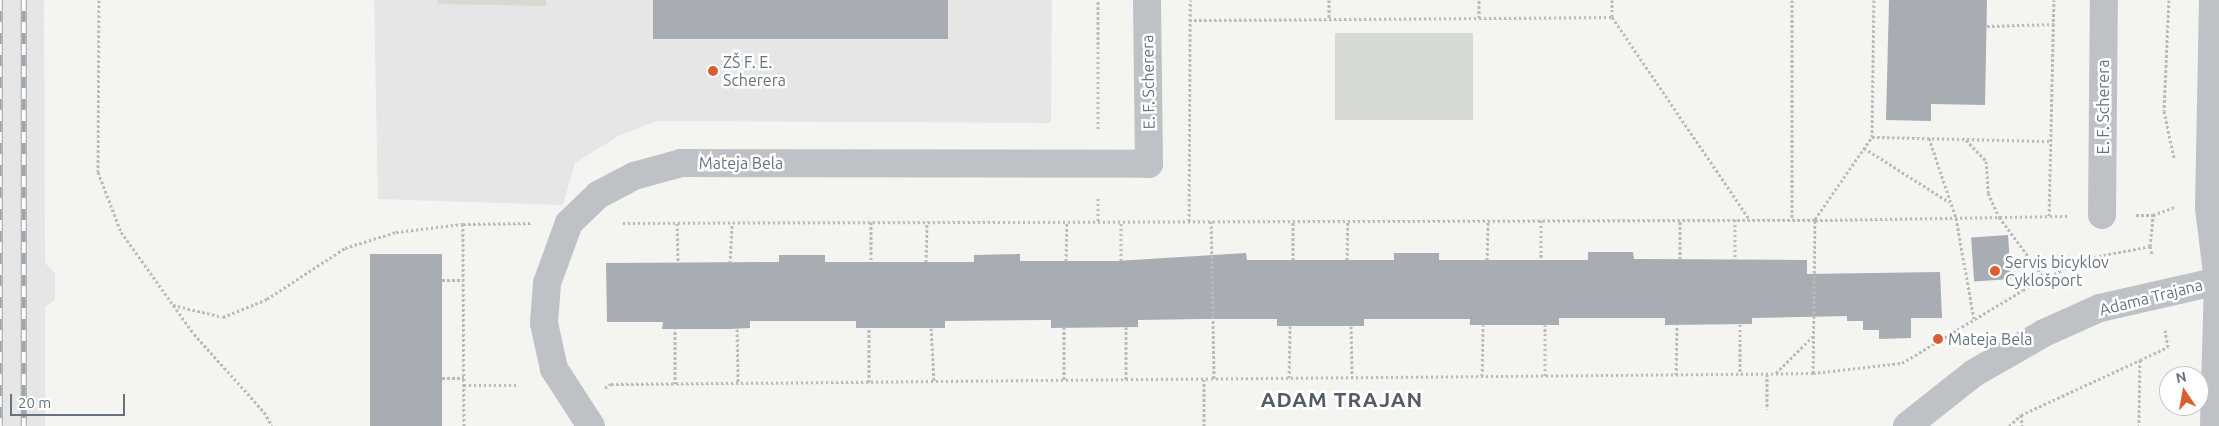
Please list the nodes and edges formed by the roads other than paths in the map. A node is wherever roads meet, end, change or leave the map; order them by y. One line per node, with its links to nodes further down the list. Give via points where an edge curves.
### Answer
1 (1147, 0): 4 (street, E. F. Scherera)
2 (2104, 0): 5 (street, E. F. Scherera)
3 (2213, 0): 6 (street, via 2209,208)
4 (1149, 164): 7 (street, Mateja Bela, via 680,163 634,176 598,195 569,223 547,283 544,323 554,370)
5 (2102, 215)
6 (2218, 280): 8 (street, Adama Trajana, via 2100,308 2044,333 1974,373); 9 (street)
7 (591, 426)
8 (1907, 426)
9 (2214, 426)

